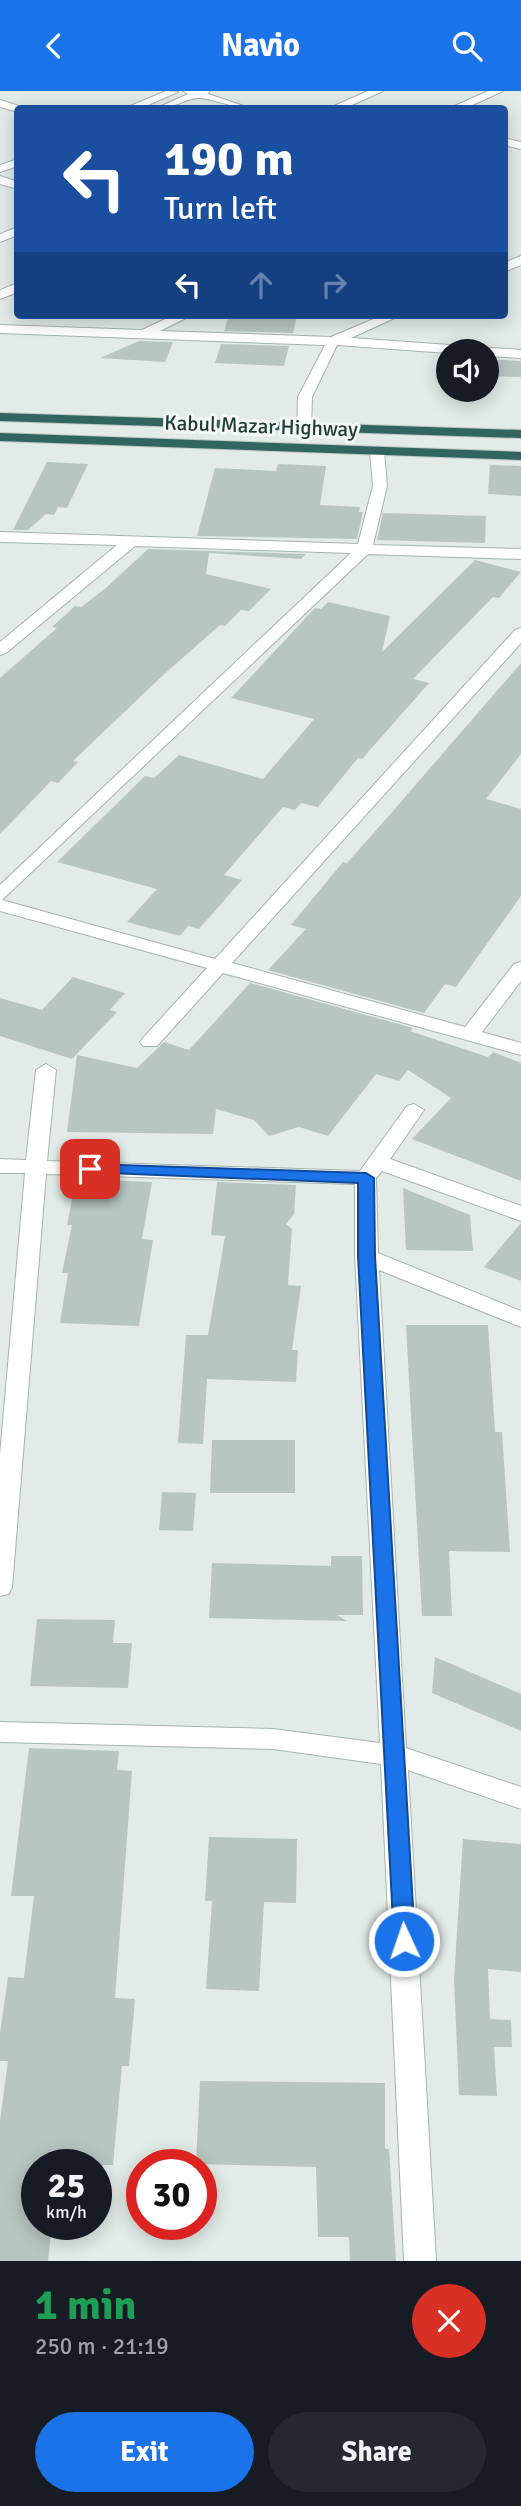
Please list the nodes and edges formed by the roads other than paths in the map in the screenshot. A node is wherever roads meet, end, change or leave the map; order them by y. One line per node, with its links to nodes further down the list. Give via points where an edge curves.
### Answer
1 (175, 91): 5 (street)
2 (378, 91): 8 (street)
3 (498, 91): 9 (street)
4 (199, 92): 6 (street); 7 (street)
5 (138, 105)
6 (169, 105)
7 (236, 105)
8 (342, 105)
9 (463, 105)
10 (176, 319): 13 (street)
11 (385, 319): 14 (street)
12 (0, 329): 13 (street)
13 (144, 334): 14 (street)
14 (333, 341): 15 (street); 19 (street, via 305,397)
15 (436, 348)
16 (499, 353): 17 (street)
17 (521, 354)
18 (0, 417): 19 (highway, Kabul Mazar Highway)
19 (304, 428): 20 (highway, Kabul Mazar Highway)
20 (521, 434)
21 (0, 437): 22 (highway, Kabul Mazar Highway)
22 (377, 451): 23 (highway, Kabul Mazar Highway); 26 (street, via 380,486)
23 (521, 456)
24 (0, 537): 25 (street)
25 (129, 543): 26 (street); 29 (street)
26 (364, 549): 27 (street); 30 (street)
27 (521, 554)
28 (521, 633): 32 (street)
29 (0, 650)
30 (0, 895)
31 (0, 905): 32 (street)
32 (219, 967): 34 (street); 35 (street)
33 (521, 968): 34 (street)
34 (470, 1035): 36 (street)
35 (150, 1042)
36 (521, 1049)
37 (46, 1070): 40 (street)
38 (414, 1110): 41 (street)
39 (0, 1166): 40 (street)
40 (35, 1167): 41 (street); 45 (street)
41 (371, 1170): 42 (street); 43 (street)
42 (521, 1214)
43 (366, 1256): 44 (street); 47 (street)
44 (521, 1320)
45 (0, 1587)
46 (0, 1732): 47 (street, via 272,1739)
47 (395, 1755): 48 (street); 49 (street)
48 (521, 1798)
49 (420, 2261)

